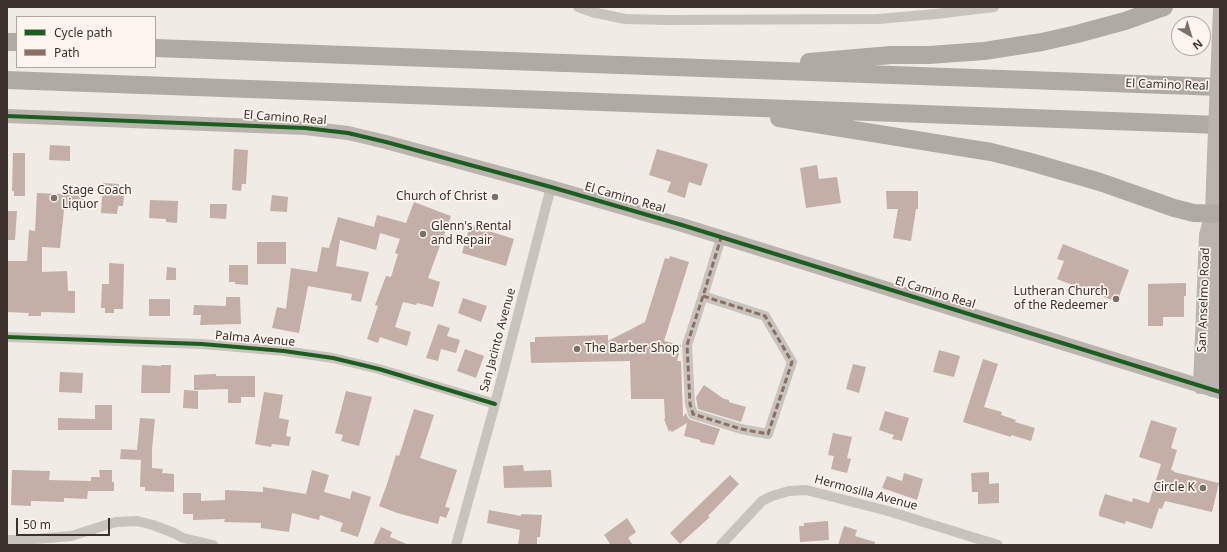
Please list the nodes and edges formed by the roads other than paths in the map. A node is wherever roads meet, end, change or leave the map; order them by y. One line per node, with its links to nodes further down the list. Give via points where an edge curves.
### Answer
1 (578, 7): 2 (street, via 625,19 667,20 878,18)
2 (994, 7)
3 (1164, 7): 6 (highway, via 1077,34 984,51)
4 (1220, 10): 13 (main road, San Anselmo Road, bridge, via 1214,155)
5 (156, 48): 6 (highway, El Camino Real)
6 (724, 69): 8 (highway, El Camino Real)
7 (7, 80): 9 (highway)
8 (1220, 87)
9 (699, 106): 11 (highway); 13 (highway, via 991,152 1100,182 1174,208 1194,213)
10 (7, 116): 12 (main road, El Camino Real, via 305,128 348,133 435,154)
11 (1220, 125)
12 (551, 187): 14 (main road, El Camino Real); 18 (street, San Jacinto Avenue)
13 (1216, 214): 17 (main road, San Anselmo Road, via 1206,235)
14 (721, 238): 15 (street); 17 (main road, El Camino Real)
15 (703, 296): 15 (street, via 765,316 792,362 768,434 741,429 693,414 690,404 687,345)
16 (7, 337): 18 (street, Palma Avenue, via 202,344 284,351 333,358 379,369)
17 (1211, 390)
18 (495, 404): 21 (street, San Jacinto Avenue)
19 (7, 540): 20 (street, via 71,536 116,522 137,521 183,538)
20 (213, 545)
21 (456, 545)
22 (721, 545): 23 (street, Hermosilla Avenue, via 762,501 789,491 806,490 888,511)
23 (998, 545)

